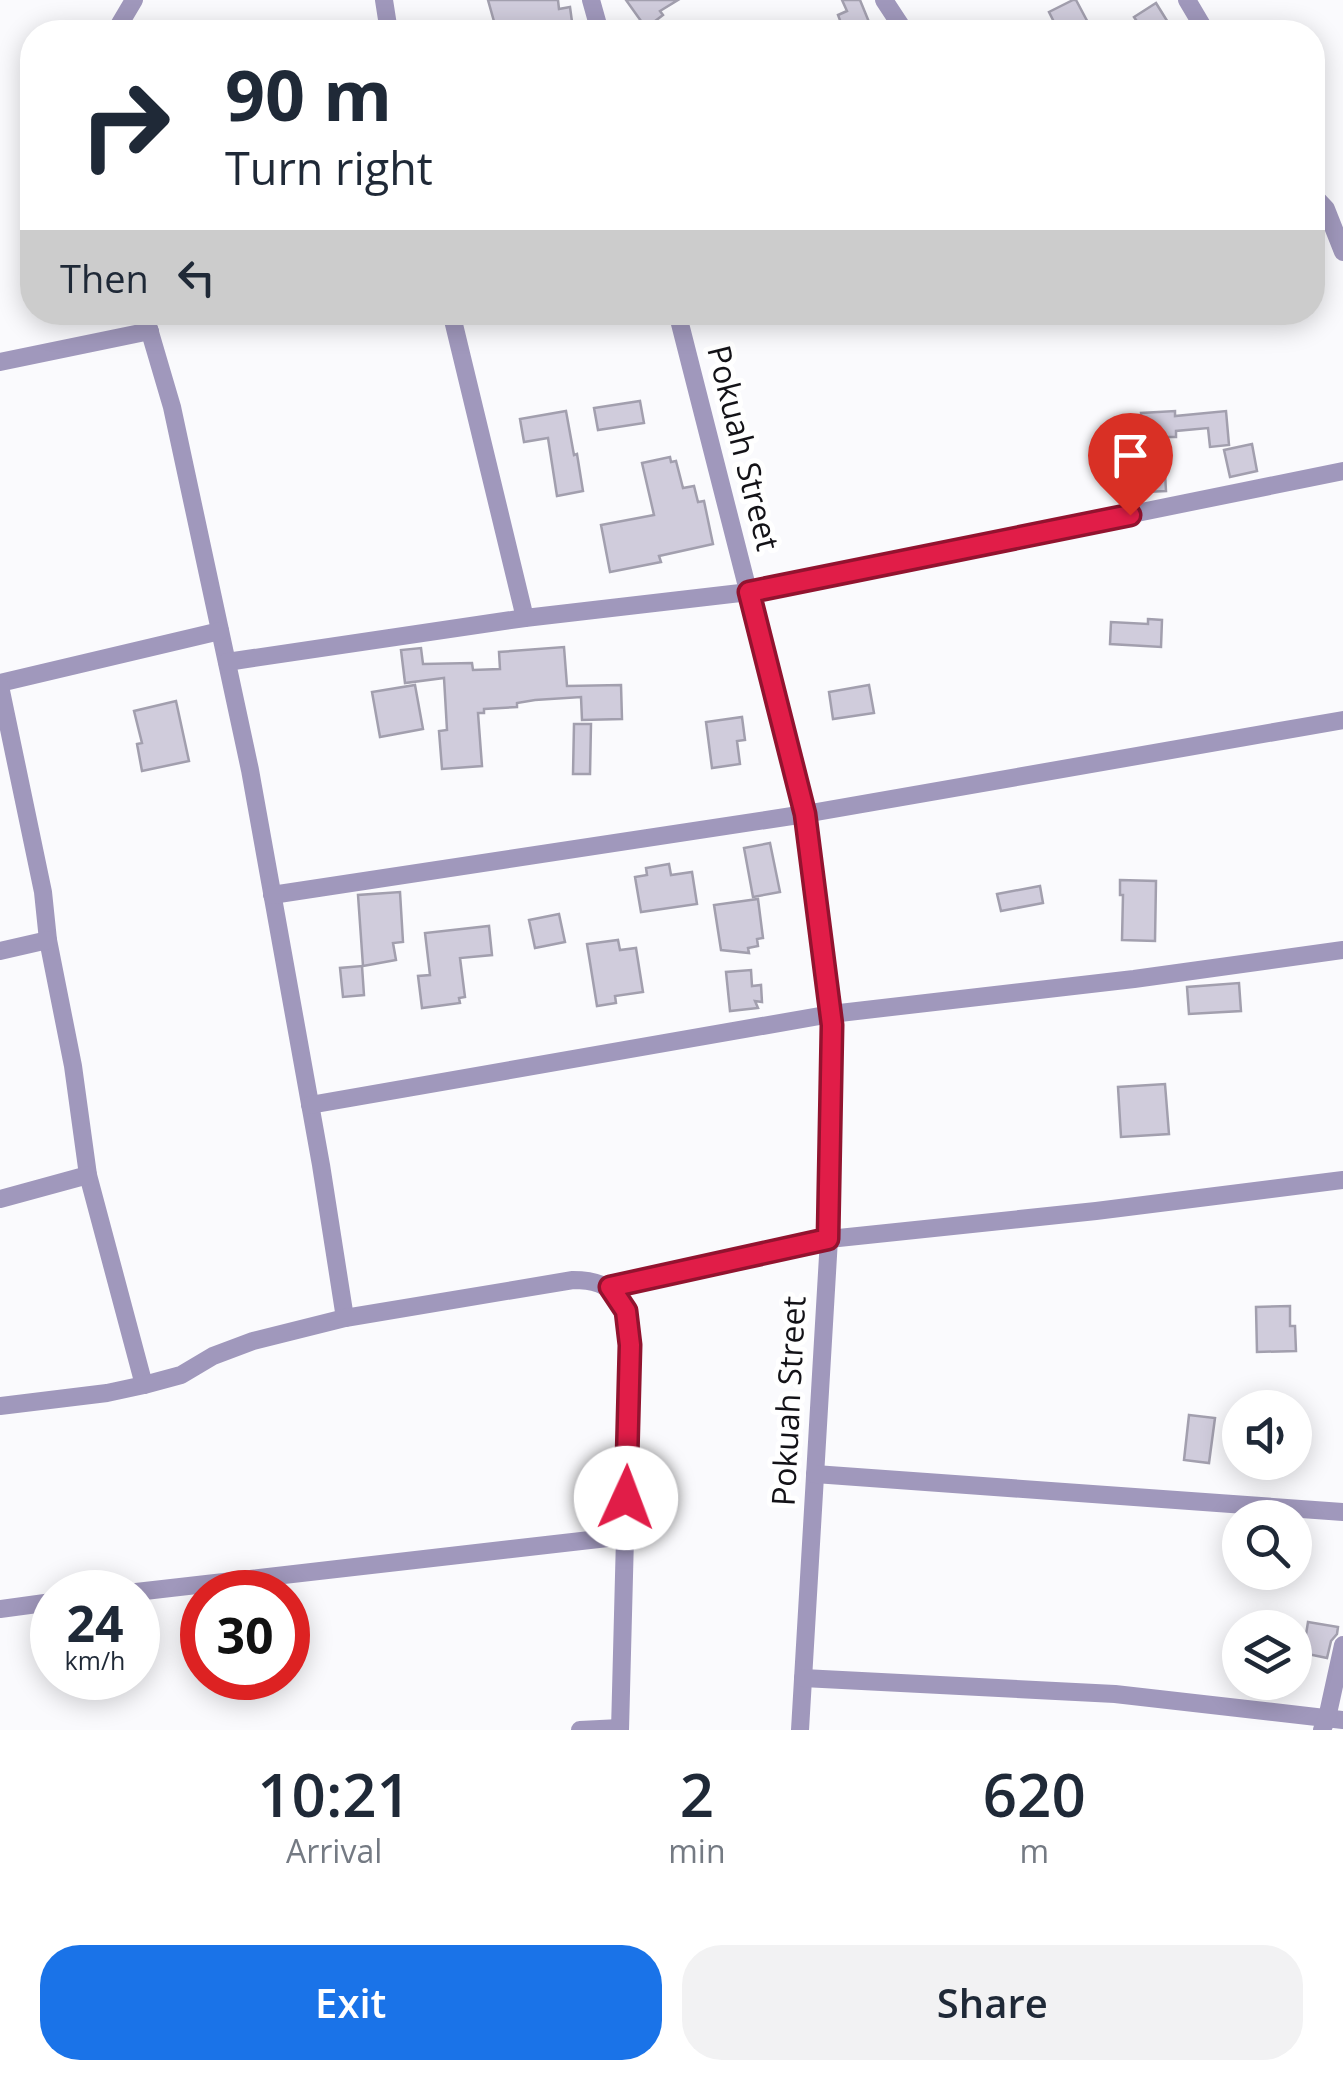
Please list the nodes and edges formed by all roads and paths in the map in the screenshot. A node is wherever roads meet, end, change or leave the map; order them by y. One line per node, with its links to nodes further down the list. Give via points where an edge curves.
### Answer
1 (1343, 199): 2 (street)
2 (1326, 209): 3 (street)
3 (1343, 252)
4 (136, 325): 8 (street)
5 (148, 325): 12 (street)
6 (454, 325): 11 (street)
7 (680, 325): 10 (street, Pokuah Street)
8 (0, 362)
9 (1343, 471): 10 (street)
10 (749, 592): 11 (street); 16 (street, Pokuah Street)
11 (525, 618): 13 (street)
12 (220, 631): 13 (street); 14 (street)
13 (227, 662): 17 (street)
14 (0, 684): 18 (street)
15 (1343, 720): 16 (street)
16 (805, 814): 17 (street); 21 (street, Pokuah Street)
17 (272, 894): 22 (street)
18 (48, 940): 19 (street); 23 (street)
19 (0, 950)
20 (1343, 950): 21 (street)
21 (830, 1014): 22 (street); 26 (street, Pokuah Street)
22 (310, 1105): 28 (street)
23 (88, 1175): 25 (street); 29 (street)
24 (1343, 1180): 26 (street)
25 (0, 1199)
26 (828, 1239): 27 (street); 31 (street, Pokuah Street)
27 (610, 1287): 28 (street, via 573,1280); 33 (street, via 626,1311 630,1345)
28 (344, 1318): 29 (street, via 253,1341)
29 (144, 1385): 30 (street)
30 (0, 1406)
31 (815, 1474): 32 (street); 38 (street, Pokuah Street)
32 (1343, 1512)
33 (624, 1536): 34 (street); 40 (street)
34 (160, 1589)
35 (30, 1605): 36 (street)
36 (0, 1609)
37 (1343, 1645): 39 (street)
38 (803, 1678): 39 (street, via 1114,1694); 42 (street, Pokuah Street)
39 (1331, 1723)
40 (620, 1729): 41 (street)
41 (580, 1730)
42 (800, 1730)

